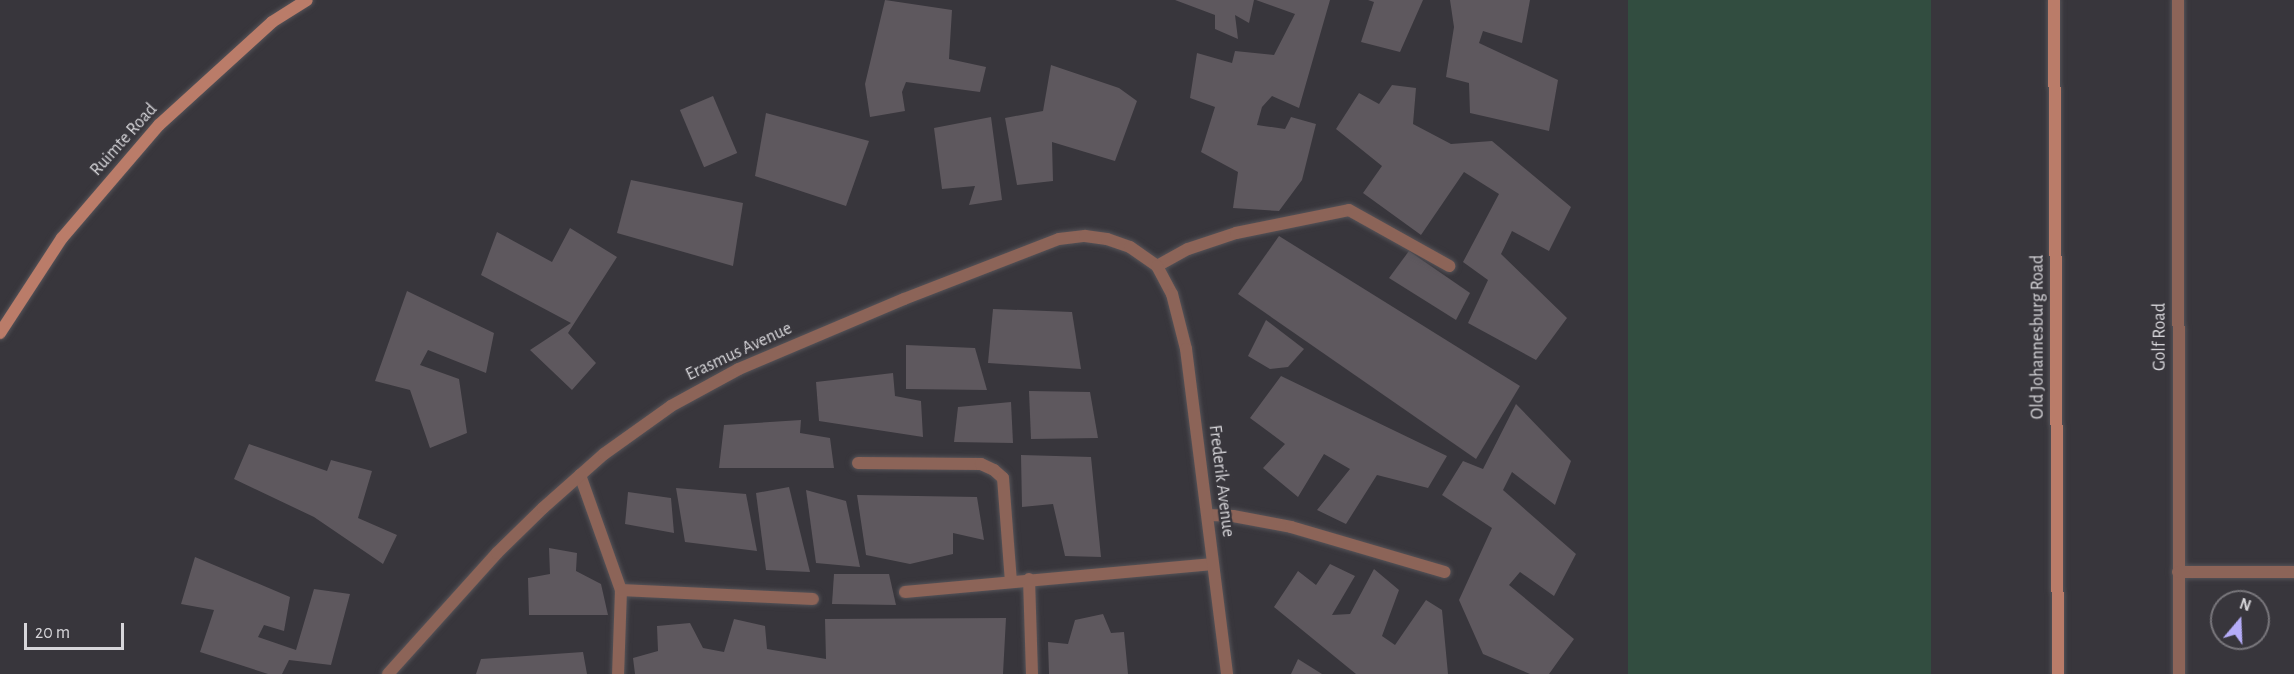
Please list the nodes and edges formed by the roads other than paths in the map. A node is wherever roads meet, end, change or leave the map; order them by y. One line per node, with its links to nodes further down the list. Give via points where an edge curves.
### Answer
1 (307, 0): 7 (main road, Ruimte Road, via 272,22 159,125 62,238)
2 (2054, 0): 24 (main road, Old Johannesburg Road)
3 (2178, 0): 12 (street, Golf Road)
4 (1157, 266): 5 (street, via 1188,249 1236,233 1349,210); 6 (street, Erasmus Avenue); 9 (street, Erasmus Avenue, via 1130,247 1107,239 1059,239 739,369 670,406)
5 (1449, 266)
6 (1172, 294): 10 (street, Frederik Avenue, via 1186,349)
7 (0, 333)
8 (858, 463): 16 (street, via 981,464 994,470 1003,478)
9 (580, 475): 17 (street); 20 (street, Erasmus Avenue, via 498,553)
10 (1208, 515): 11 (street, Frederik Avenue); 14 (street, via 1291,527)
11 (1213, 564): 15 (street); 23 (street, Frederik Avenue)
12 (2178, 572): 13 (street); 25 (street, Golf Road)
13 (2294, 572)
14 (1444, 573)
15 (1029, 579): 16 (street); 22 (street)
16 (1011, 582): 18 (street)
17 (621, 590): 19 (street); 21 (street)
18 (905, 592)
19 (813, 599)
20 (395, 671)
21 (618, 674)
22 (1032, 674)
23 (1227, 674)
24 (2058, 674)
25 (2179, 674)

